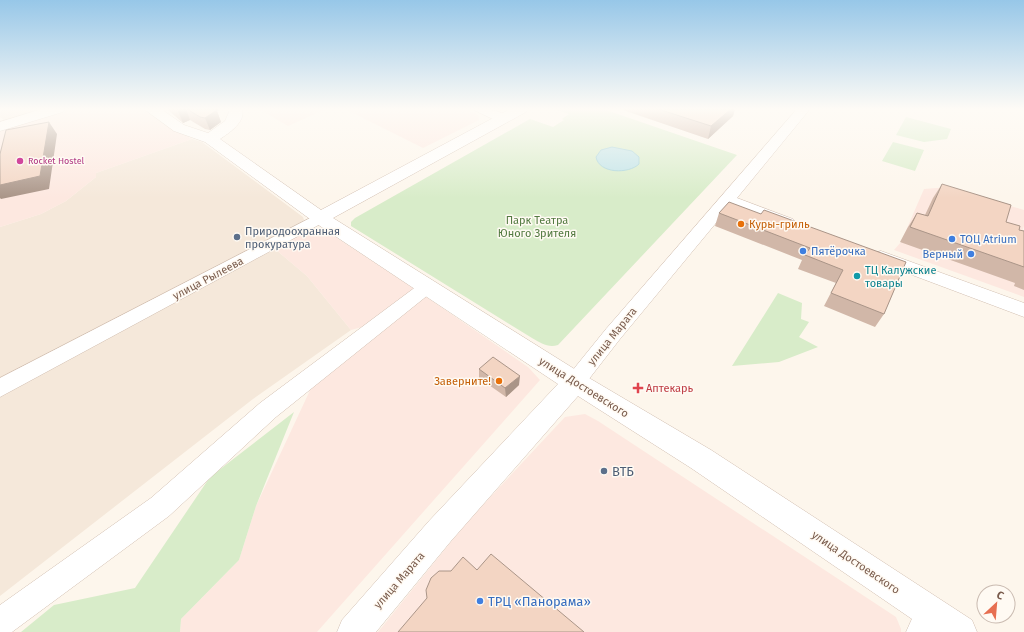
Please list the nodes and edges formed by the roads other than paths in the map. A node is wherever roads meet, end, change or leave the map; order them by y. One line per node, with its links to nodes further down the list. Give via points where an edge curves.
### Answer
1 (210, 138): 5 (street, улица Достоевского)
2 (467, 138): 5 (street, улица Рылеева)
3 (779, 138): 4 (street, улица Марата)
4 (727, 200): 6 (street); 10 (street, улица Марата)
5 (320, 218): 8 (street, улица Достоевского); 11 (street, улица Рылеева)
6 (803, 228)
7 (866, 251): 9 (street)
8 (427, 287): 10 (street, улица Достоевского); 13 (street, via 268,410 160,507)
9 (1024, 310)
10 (575, 382): 12 (street, улица Достоевского, via 702,459); 14 (street, улица Марата, via 440,531)
11 (0, 388)
12 (925, 621): 15 (street, улица Достоевского)
13 (0, 623)
14 (354, 632)
15 (960, 632)

